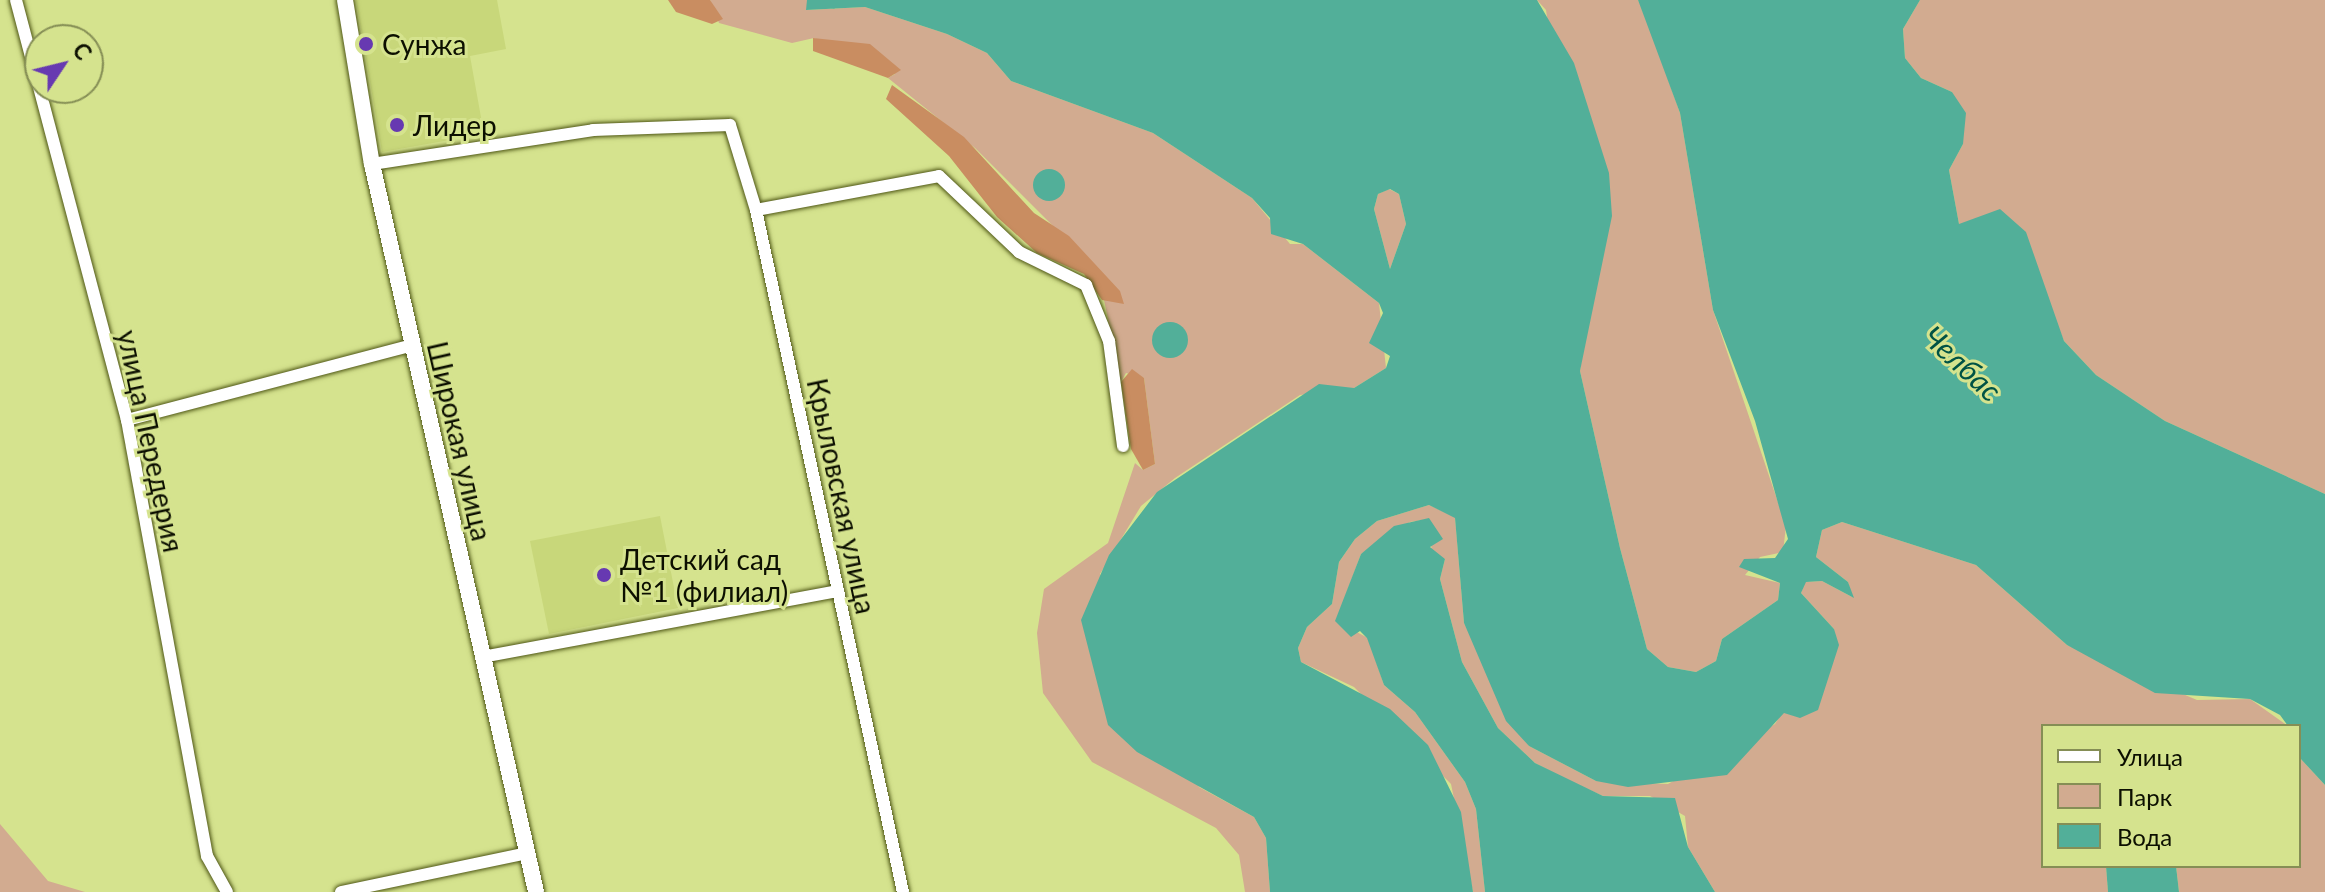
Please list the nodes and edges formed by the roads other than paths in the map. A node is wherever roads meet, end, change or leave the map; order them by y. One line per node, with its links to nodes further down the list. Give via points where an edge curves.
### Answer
1 (16, 0): 6 (street, улица Передерия)
2 (345, 0): 3 (street, Широкая улица)
3 (372, 164): 4 (street, Крыловская улица, via 593,130 718,120 730,125 741,147); 5 (street, Широкая улица)
4 (756, 210): 7 (street, via 939,176 1019,252 1086,285 1109,341); 8 (street, Крыловская улица)
5 (412, 345): 6 (street); 9 (street, Широкая улица)
6 (127, 420): 11 (street, улица Передерия, via 207,856)
7 (1123, 446)
8 (838, 591): 9 (street); 14 (street, Крыловская улица)
9 (482, 657): 10 (street, Широкая улица)
10 (527, 853): 12 (street); 13 (street, Широкая улица)
11 (227, 892)
12 (341, 892)
13 (536, 892)
14 (903, 892)

